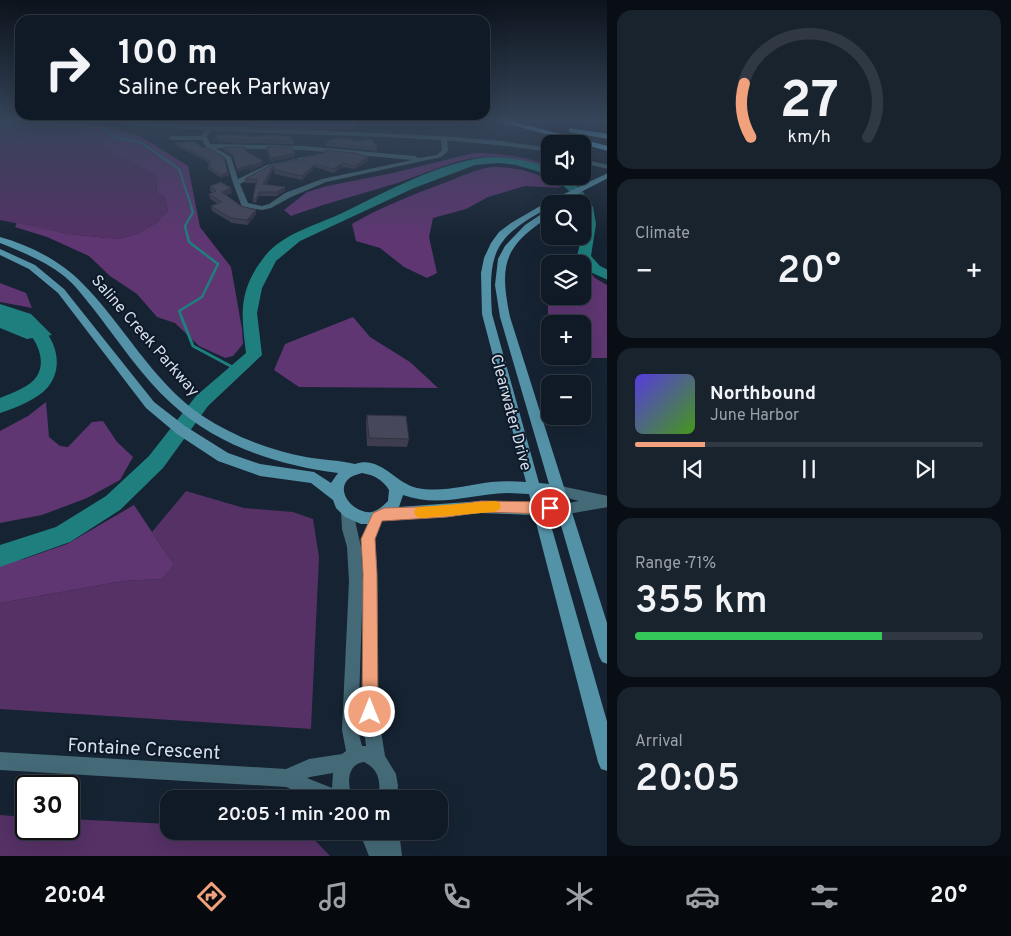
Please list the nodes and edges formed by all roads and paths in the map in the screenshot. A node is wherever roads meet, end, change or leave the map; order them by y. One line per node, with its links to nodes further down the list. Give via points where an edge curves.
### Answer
1 (231, 161): 12 (street)
2 (288, 161): 12 (street, via 269,166)
3 (396, 161): 8 (street)
4 (418, 161): 8 (street)
5 (591, 161): 7 (street)
6 (591, 163): 9 (street)
7 (607, 163)
8 (400, 165): 12 (street, via 310,185 262,208 245,204)
9 (607, 167)
10 (607, 175): 13 (main road, Clearwater Drive)
11 (607, 182): 14 (main road)
12 (236, 183)
13 (568, 195)
14 (583, 195)
15 (541, 215): 21 (main road, Clearwater Drive, via 510,228 500,237 486,265 484,283 487,314)
16 (541, 216): 22 (main road, Clearwater Drive, via 506,250 500,267 499,288)
17 (0, 240): 19 (main road, Saline Creek Parkway, via 33,252 76,282 165,389 193,415 230,438 273,456)
18 (0, 252): 23 (main road, via 32,267 61,292 150,405 181,430 222,457 260,470 314,478)
19 (353, 469): 20 (main road, via 381,471); 23 (main road, via 340,479)
20 (394, 484): 21 (main road, via 404,491 434,496 491,488); 28 (main road, via 395,500)
21 (533, 489): 22 (main road); 25 (main road, Clearwater Drive)
22 (556, 490): 24 (street); 26 (main road, Clearwater Drive)
23 (337, 495): 27 (main road)
24 (607, 502): 26 (street)
25 (538, 507): 26 (main road); 28 (main road, via 481,506); 33 (main road, Clearwater Drive)
26 (562, 509): 29 (main road, Clearwater Drive)
27 (347, 511): 28 (main road, via 366,518); 30 (street, via 356,580)
28 (381, 516): 31 (street, via 369,534 368,547 371,728)
29 (607, 656)
30 (351, 758): 31 (street, Fontaine Crescent, via 370,755); 34 (street, Fontaine Crescent, via 309,768); 36 (street, via 340,777)
31 (377, 759): 37 (street, via 388,774)
32 (0, 761): 34 (street, Fontaine Crescent)
33 (607, 762)
34 (286, 778): 35 (street, Fontaine Crescent)
35 (315, 790)
36 (341, 790)
37 (388, 790)
38 (372, 840): 40 (street)
39 (391, 840): 41 (street)
40 (380, 856)
41 (393, 856)

